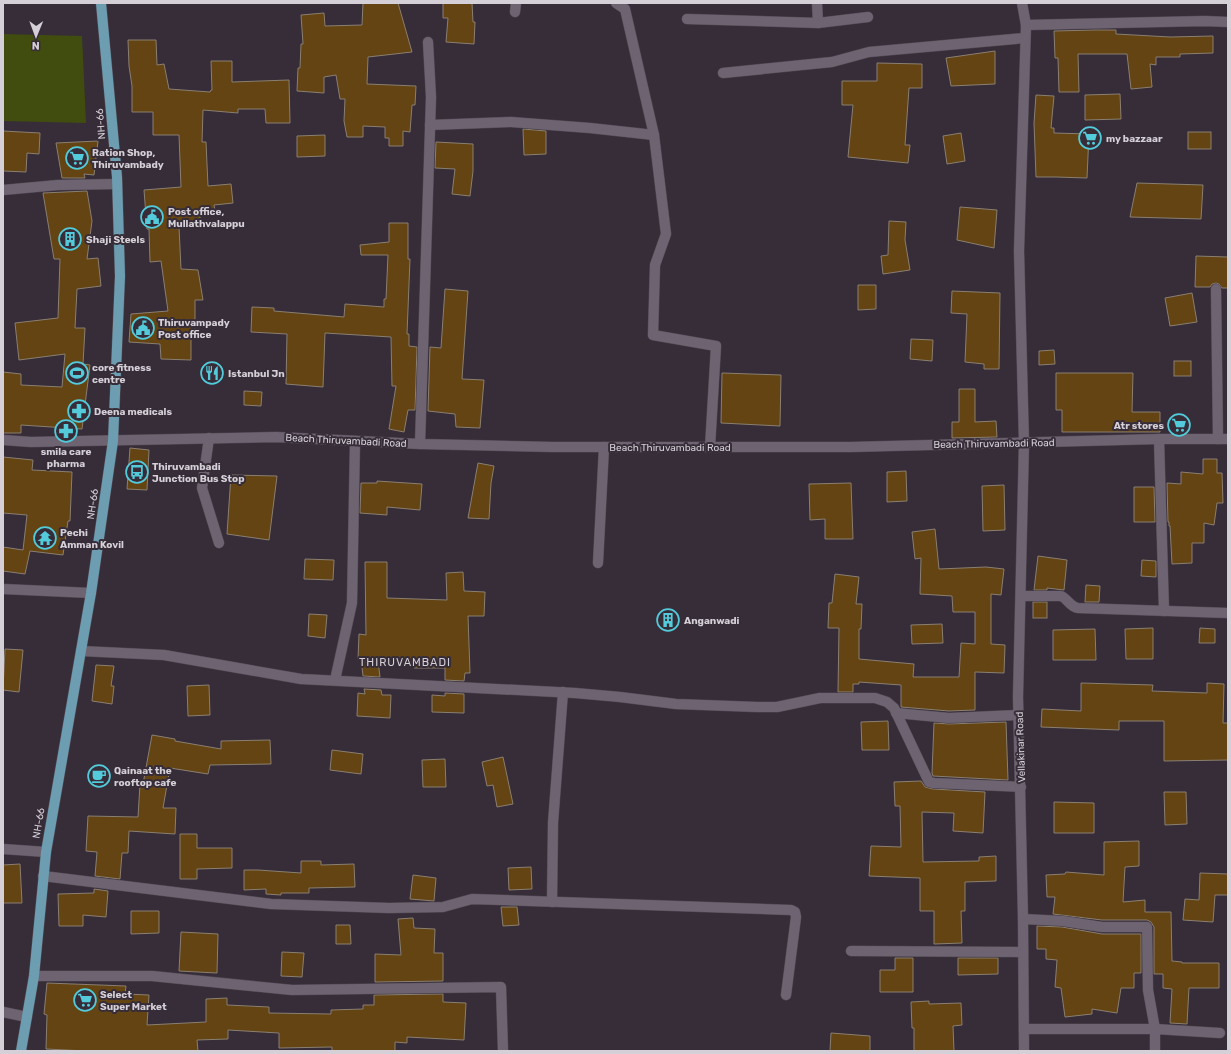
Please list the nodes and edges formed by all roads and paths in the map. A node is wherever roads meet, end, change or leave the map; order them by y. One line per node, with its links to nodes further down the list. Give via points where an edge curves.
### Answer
1 (100, 3): 15 (main road, NH-66)
2 (616, 3): 14 (street, via 625,9)
3 (817, 3): 8 (street)
4 (1022, 3): 9 (street, Vellakinar Road)
5 (868, 17): 8 (street)
6 (687, 19): 8 (street)
7 (1228, 22): 9 (street)
8 (818, 23)
9 (1026, 26): 10 (street, Vellakinar Road)
10 (1025, 38): 12 (street, via 869,52 832,62); 24 (street, Vellakinar Road, via 1019,251)
11 (428, 42): 13 (street)
12 (722, 73)
13 (430, 125): 14 (street, via 511,122); 25 (street)
14 (654, 135): 27 (street, via 666,234 655,265 653,335 716,346)
15 (117, 184): 16 (street, via 58,185); 23 (main road, NH-66, via 120,276)
16 (3, 190)
17 (1216, 289): 20 (street)
18 (209, 438): 22 (street, Beach Thiruvambadi Road, via 276,436); 23 (street, Beach Thiruvambadi Road); 28 (street, via 202,488)
19 (1160, 439): 20 (street, Beach Thiruvambadi Road); 24 (street, Beach Thiruvambadi Road); 33 (street)
20 (1223, 439)
21 (3, 440): 23 (street, Beach Thiruvambadi Road)
22 (355, 440): 25 (street, Beach Thiruvambadi Road); 36 (street, via 352,603)
23 (113, 441): 31 (main road, NH-66)
24 (1024, 443): 27 (street, Beach Thiruvambadi Road); 32 (street, Vellakinar Road)
25 (420, 444): 26 (street, Beach Thiruvambadi Road)
26 (604, 447): 27 (street, Beach Thiruvambadi Road); 29 (street)
27 (710, 447)
28 (219, 543)
29 (598, 563)
30 (3, 589): 31 (street)
31 (91, 593): 35 (main road, NH-66)
32 (1021, 596): 33 (street, via 1061,596 1078,608); 39 (street, Vellakinar Road)
33 (1164, 611): 34 (street)
34 (1228, 613)
35 (81, 652): 36 (street, via 164,655 301,679); 42 (main road, NH-66)
36 (335, 680): 37 (street)
37 (563, 692): 38 (street, via 676,704 756,707 777,707 820,698 876,698 887,702); 44 (street, via 553,823)
38 (896, 713): 39 (street, via 949,718); 40 (street, via 929,782)
39 (1019, 715): 40 (street, Vellakinar Road)
40 (1021, 787): 45 (street, Vellakinar Road)
41 (3, 849): 42 (street)
42 (46, 852): 43 (main road, NH-66)
43 (43, 876): 44 (street, via 271,904 389,908 443,907 472,899); 48 (main road, NH-66)
44 (552, 902): 49 (street, via 791,910 795,912 796,917)
45 (1023, 919): 47 (street, Vellakinar Road); 53 (street, via 1063,921 1102,927 1147,927 1148,990)
46 (851, 951): 47 (street)
47 (1023, 952): 52 (street, Vellakinar Road)
48 (34, 976): 51 (main road, NH-66); 56 (street, via 152,976 292,990 501,987)
49 (786, 995)
50 (3, 1012): 51 (street)
51 (27, 1017): 55 (main road, NH-66)
52 (1024, 1029): 53 (street); 57 (street, Vellakinar Road)
53 (1155, 1029): 54 (street); 58 (street)
54 (1220, 1033)
55 (21, 1051)
56 (503, 1051)
57 (1024, 1051)
58 (1155, 1051)

